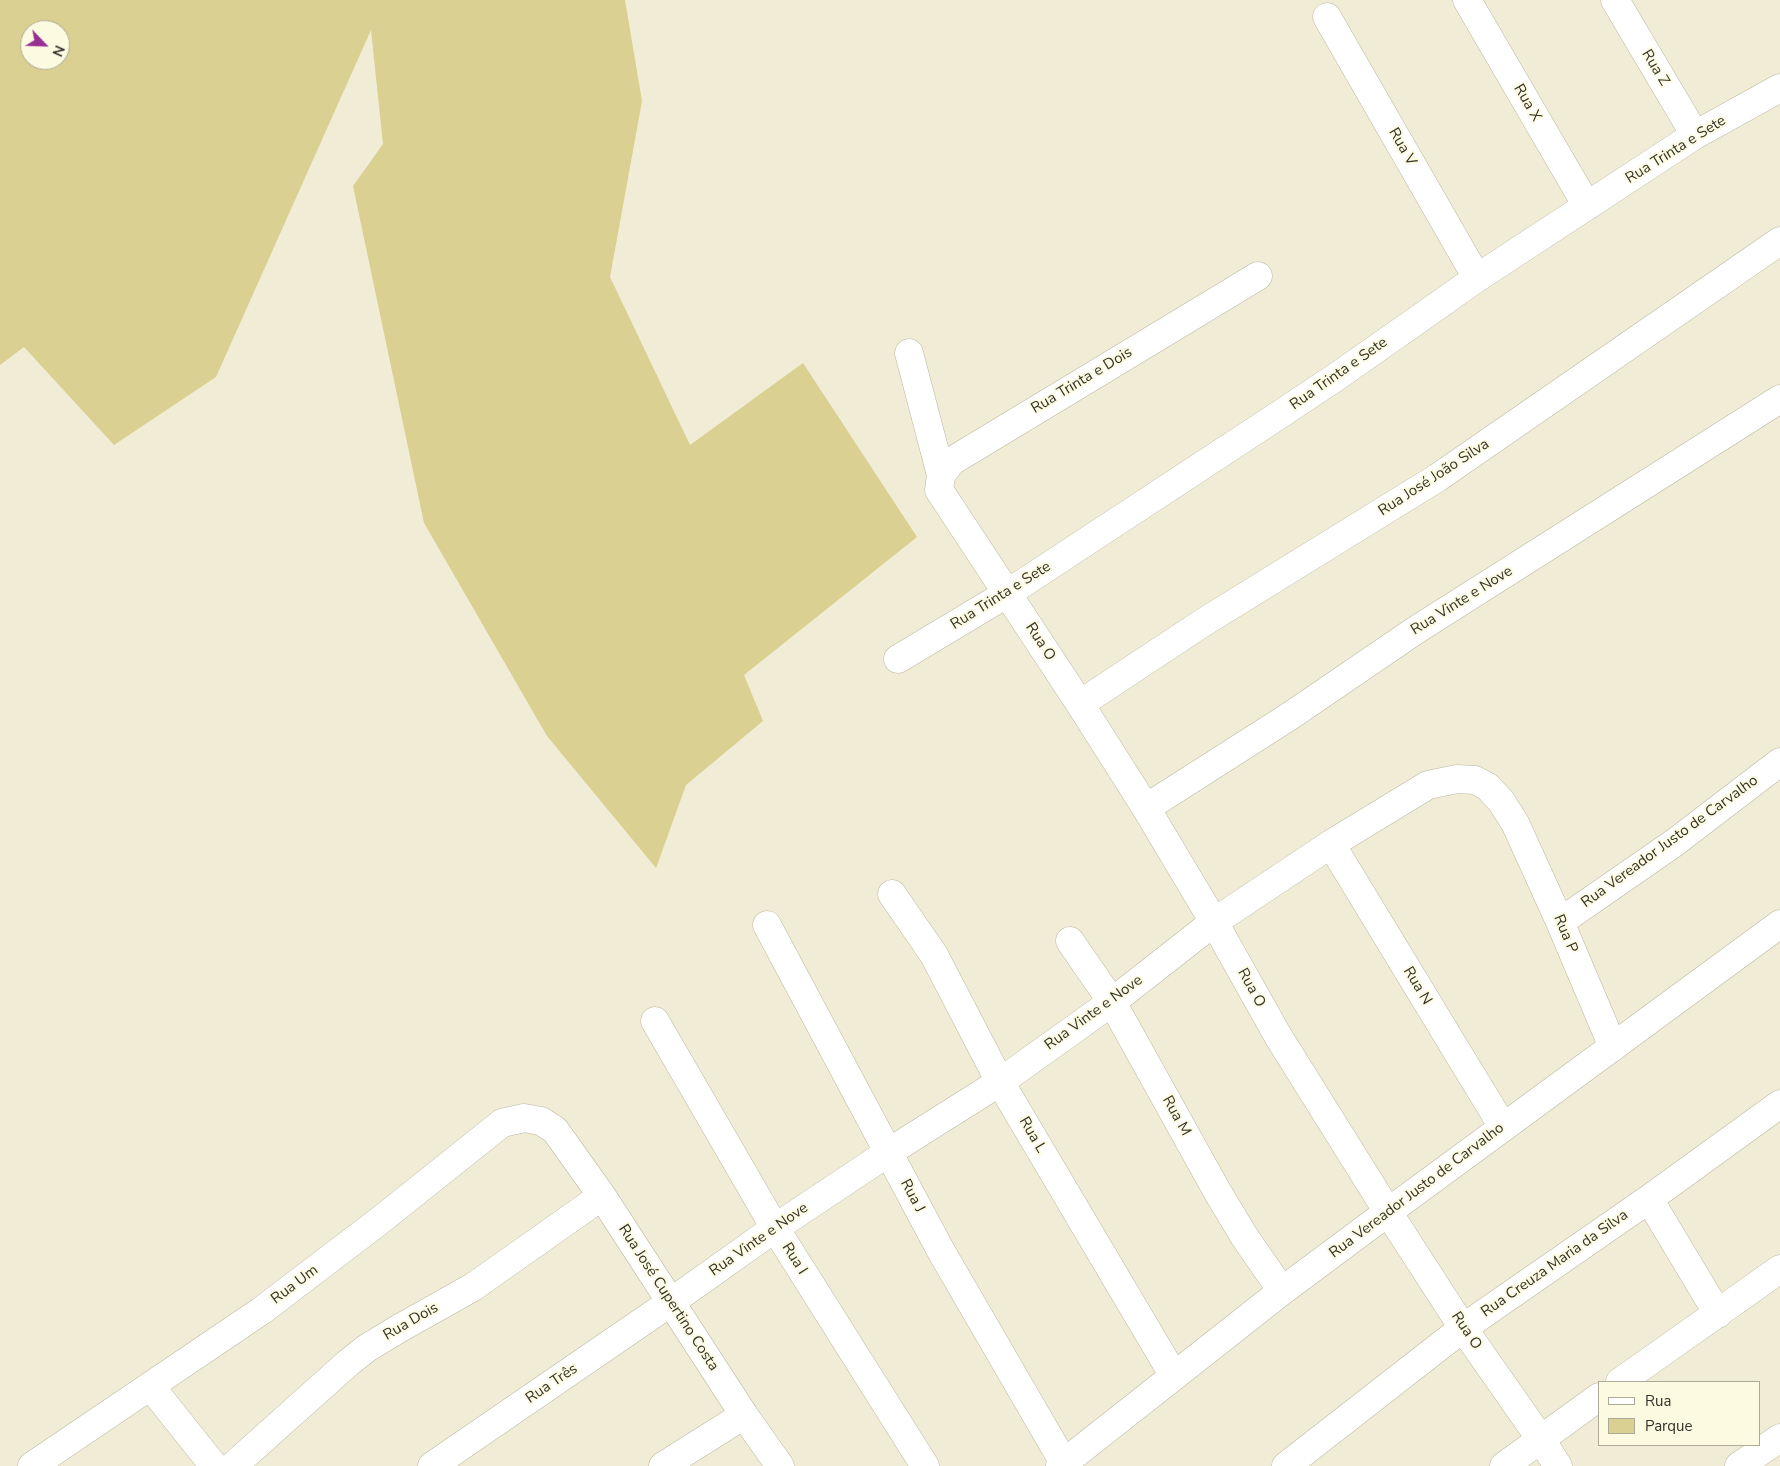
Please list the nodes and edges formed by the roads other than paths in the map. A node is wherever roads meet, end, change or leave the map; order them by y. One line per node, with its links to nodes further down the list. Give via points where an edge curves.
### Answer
1 (1468, 0): 6 (street, Rua X)
2 (1615, 0): 5 (street, Rua Z)
3 (1327, 17): 9 (street, Rua V)
4 (1780, 88): 5 (street, Rua Trinta e Sete)
5 (1695, 135): 6 (street, Rua Trinta e Sete)
6 (1587, 206): 9 (street, Rua Trinta e Sete)
7 (1780, 242): 15 (street, Rua José João Silva, via 1436,478 1204,622)
8 (1258, 276): 12 (street, Rua Trinta e Dois, via 952,461)
9 (1477, 278): 13 (street, Rua Trinta e Sete, via 1339,375)
10 (909, 353): 12 (street)
11 (1780, 399): 17 (street, Rua Vinte e Nove, via 1416,630)
12 (941, 475): 13 (street, Rua O, via 939,490)
13 (1008, 593): 14 (street, Rua Trinta e Sete); 15 (street, Rua O)
14 (898, 659)
15 (1080, 704): 17 (street, Rua O)
16 (1780, 762): 22 (street, Rua Vereador Justo de Carvalho)
17 (1146, 808): 21 (street, Rua O)
18 (1515, 823): 19 (street, Rua Vinte e Nove, via 1501,800 1488,787 1475,780 1457,778 1428,785); 22 (street, Rua P)
19 (1331, 844): 21 (street, Rua Vinte e Nove); 31 (street, Rua N)
20 (892, 894): 29 (street, Rua L, via 934,955)
21 (1214, 922): 26 (street, Rua Vinte e Nove); 36 (street, Rua O, via 1278,1036)
22 (1560, 922): 28 (street, Rua P)
23 (1780, 924): 28 (street, Rua Vereador Justo de Carvalho)
24 (767, 925): 33 (street, Rua J)
25 (1070, 941): 26 (street, Rua M)
26 (1112, 1002): 29 (street, Rua Vinte e Nove); 39 (street, Rua M, via 1217,1191)
27 (655, 1021): 37 (street, Rua I)
28 (1613, 1047): 31 (street, Rua Vereador Justo de Carvalho)
29 (1000, 1082): 33 (street, Rua Vinte e Nove); 43 (street, Rua L)
30 (1780, 1104): 35 (street, Rua Creuza Maria da Silva)
31 (1503, 1127): 36 (street, Rua Vereador Justo de Carvalho)
32 (555, 1130): 34 (street, Rua José Cupertino Costa); 45 (street, Rua Um, via 541,1120 524,1118 502,1123 261,1310)
33 (889, 1152): 37 (street, Rua Vinte e Nove); 50 (street, Rua J)
34 (602, 1196): 40 (street, Rua José Cupertino Costa); 53 (street, Rua Dois, via 473,1287 367,1348)
35 (1649, 1199): 41 (street); 42 (street, Rua Creuza Maria da Silva)
36 (1388, 1212): 39 (street, Rua Vereador Justo de Carvalho); 42 (street, Rua O)
37 (775, 1228): 40 (street, Rua Vinte e Nove); 57 (street, Rua I)
38 (1780, 1269): 41 (street)
39 (1282, 1292): 43 (street, Rua Vereador Justo de Carvalho)
40 (671, 1302): 47 (street, Rua José Cupertino Costa); 54 (street, Rua Três)
41 (1718, 1314): 44 (street)
42 (1463, 1328): 48 (street, Rua O); 58 (street, Rua Creuza Maria da Silva)
43 (1174, 1376): 50 (street, Rua Vereador Justo de Carvalho)
44 (1621, 1381)
45 (151, 1386): 51 (street, Rua Um); 52 (street)
46 (1598, 1398): 48 (street)
47 (744, 1415): 55 (street); 56 (street, Rua José Cupertino Costa)
48 (1540, 1438): 59 (street); 60 (street, Rua O)
49 (1780, 1438): 61 (street)
50 (1062, 1465)
51 (32, 1466)
52 (214, 1466)
53 (233, 1466)
54 (432, 1466)
55 (663, 1466)
56 (780, 1466)
57 (925, 1466)
58 (1286, 1466)
59 (1504, 1466)
60 (1558, 1466)
61 (1740, 1466)

